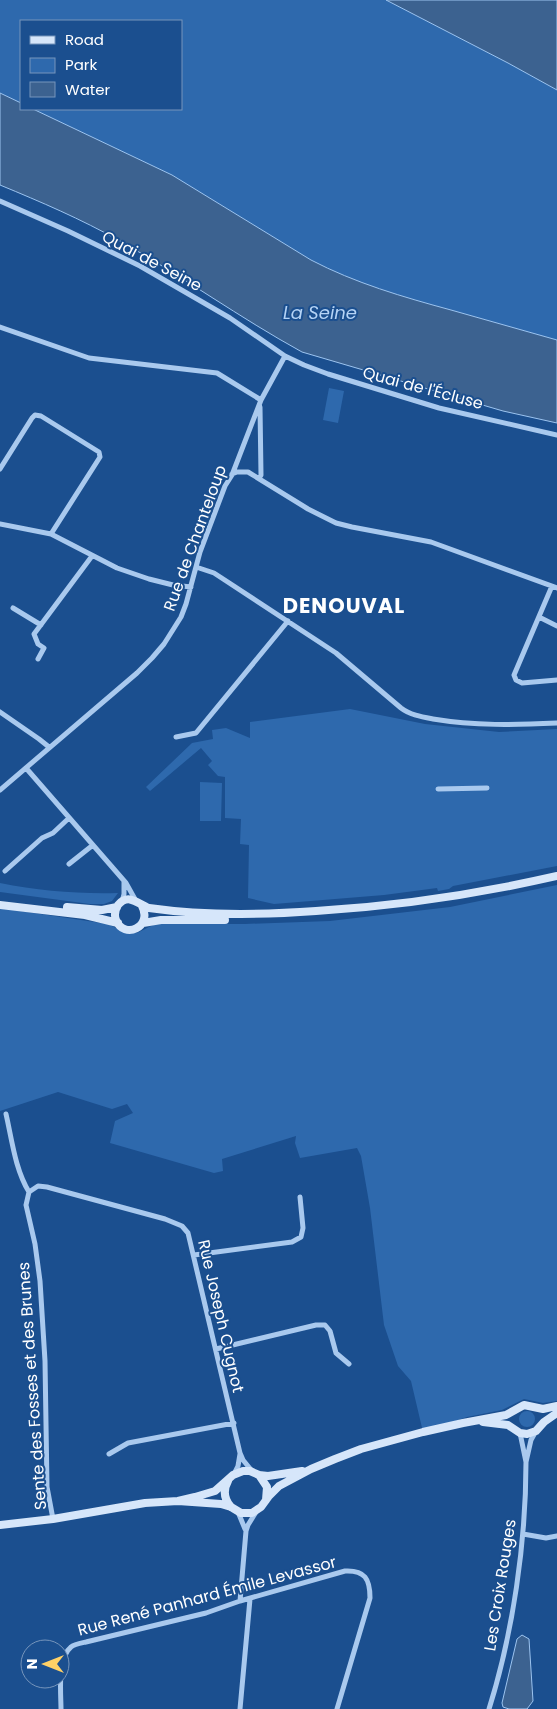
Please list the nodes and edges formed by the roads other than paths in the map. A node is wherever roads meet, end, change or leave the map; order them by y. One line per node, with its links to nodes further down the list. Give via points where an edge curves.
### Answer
1 (0, 201): 3 (street, Quai de Seine, via 140,266 230,318)
2 (0, 327): 4 (street, via 89,358 217,373)
3 (285, 356): 4 (street, Rue de Chanteloup); 6 (street, Quai de l'Écluse, via 328,374 430,405)
4 (262, 400): 5 (street, Rue de Chanteloup)
5 (260, 407): 7 (street, Rue de Chanteloup); 11 (street)
6 (557, 435)
7 (237, 460): 9 (street, Rue de Chanteloup); 10 (street, Rue de Chanteloup)
8 (0, 469): 13 (street, via 36,415 100,454)
9 (240, 471): 10 (street); 11 (street)
10 (232, 474): 15 (street, Rue de Chanteloup)
11 (259, 478): 17 (street, via 336,523 431,542)
12 (0, 524): 13 (street)
13 (51, 534): 14 (street)
14 (92, 556): 16 (street, via 149,579); 21 (street)
15 (196, 567): 16 (street, Rue de Chanteloup); 20 (street, via 214,573)
16 (191, 587): 28 (street, Rue de Chanteloup, via 181,617 152,658)
17 (554, 587): 19 (street)
18 (13, 608): 21 (street)
19 (539, 617): 22 (street); 24 (street, via 514,672 515,677 522,683)
20 (288, 621): 26 (street, via 337,654 404,711 448,722); 27 (street, via 196,733)
21 (41, 626): 23 (street, via 34,634 38,644 44,648)
22 (557, 626)
23 (38, 660)
24 (557, 680)
25 (0, 712): 28 (street)
26 (557, 723)
27 (176, 736)
28 (48, 747): 29 (street, Rue de Chanteloup)
29 (26, 768): 32 (street, Rue de Chanteloup); 33 (street)
30 (487, 788): 31 (street)
31 (438, 789)
32 (0, 790)
33 (69, 818): 34 (street); 36 (street)
34 (93, 845): 35 (street); 38 (street)
35 (69, 864)
36 (5, 871)
37 (557, 876): 41 (main road, via 456,896 337,910 220,915 154,909)
38 (124, 880): 41 (street); 42 (street)
39 (557, 881): 45 (main road, via 470,898 366,912)
40 (0, 900): 42 (main road, via 96,910)
41 (139, 903): 42 (main road, via 128,900); 45 (main road, via 145,914)
42 (120, 904): 44 (main road, via 115,915)
43 (0, 905): 44 (main road, via 85,914)
44 (118, 923): 45 (main road, via 129,930)
45 (143, 923)
46 (6, 1114): 47 (street, via 22,1181)
47 (30, 1192): 49 (street, Rue Joseph Cugnot, via 38,1186 48,1187 174,1222 188,1233); 70 (street, Sente des Fosses et des Brunes, via 26,1205 40,1281 48,1487)
48 (300, 1197): 49 (street, via 303,1228 301,1237 292,1242)
49 (194, 1255): 50 (street, Rue Joseph Cugnot)
50 (216, 1349): 51 (street, via 325,1325 336,1353); 57 (street, Rue Joseph Cugnot)
51 (349, 1364)
52 (557, 1406): 53 (main road)
53 (535, 1407): 54 (main road, via 524,1405); 58 (main road, via 541,1415)
54 (515, 1410): 56 (main road, via 506,1415); 59 (main road, via 512,1419)
55 (557, 1413): 58 (main road)
56 (463, 1422): 59 (main road, via 504,1424); 63 (main road, via 361,1450)
57 (234, 1424): 60 (street, via 128,1442); 61 (street, Rue Joseph Cugnot)
58 (538, 1428): 59 (main road, via 527,1434); 62 (street, Les Croix Rouges, via 531,1440)
59 (517, 1430): 62 (street, Les Croix Rouges)
60 (109, 1454)
61 (240, 1454): 64 (street, Rue Joseph Cugnot); 65 (street, Rue Joseph Cugnot, via 238,1466)
62 (526, 1462): 73 (street, Les Croix Rouges)
63 (311, 1469): 64 (main road, via 280,1475); 66 (main road, via 276,1488)
64 (257, 1474): 65 (main road, via 243,1471); 66 (main road, via 267,1487)
65 (230, 1478): 67 (main road, via 211,1492); 68 (main road, via 225,1495)
66 (266, 1500): 69 (main road)
67 (178, 1501): 68 (main road, via 217,1504); 70 (main road, via 145,1503)
68 (234, 1509): 69 (main road, via 246,1514); 72 (street)
69 (257, 1511): 72 (street)
70 (53, 1519): 71 (main road)
71 (0, 1525)
72 (246, 1531): 76 (street)
73 (523, 1534): 74 (street, via 546,1538); 80 (street, Les Croix Rouges, via 508,1633)
74 (557, 1536)
75 (250, 1599): 76 (street, Rue René Panhard Émile Levassor); 78 (street); 79 (street, Rue René Panhard Émile Levassor, via 345,1571 354,1571 367,1579 370,1598)
76 (240, 1601): 77 (street, Rue René Panhard Émile Levassor, via 206,1613 71,1647 62,1664)
77 (61, 1709)
78 (240, 1709)
79 (337, 1709)
80 (489, 1709)

